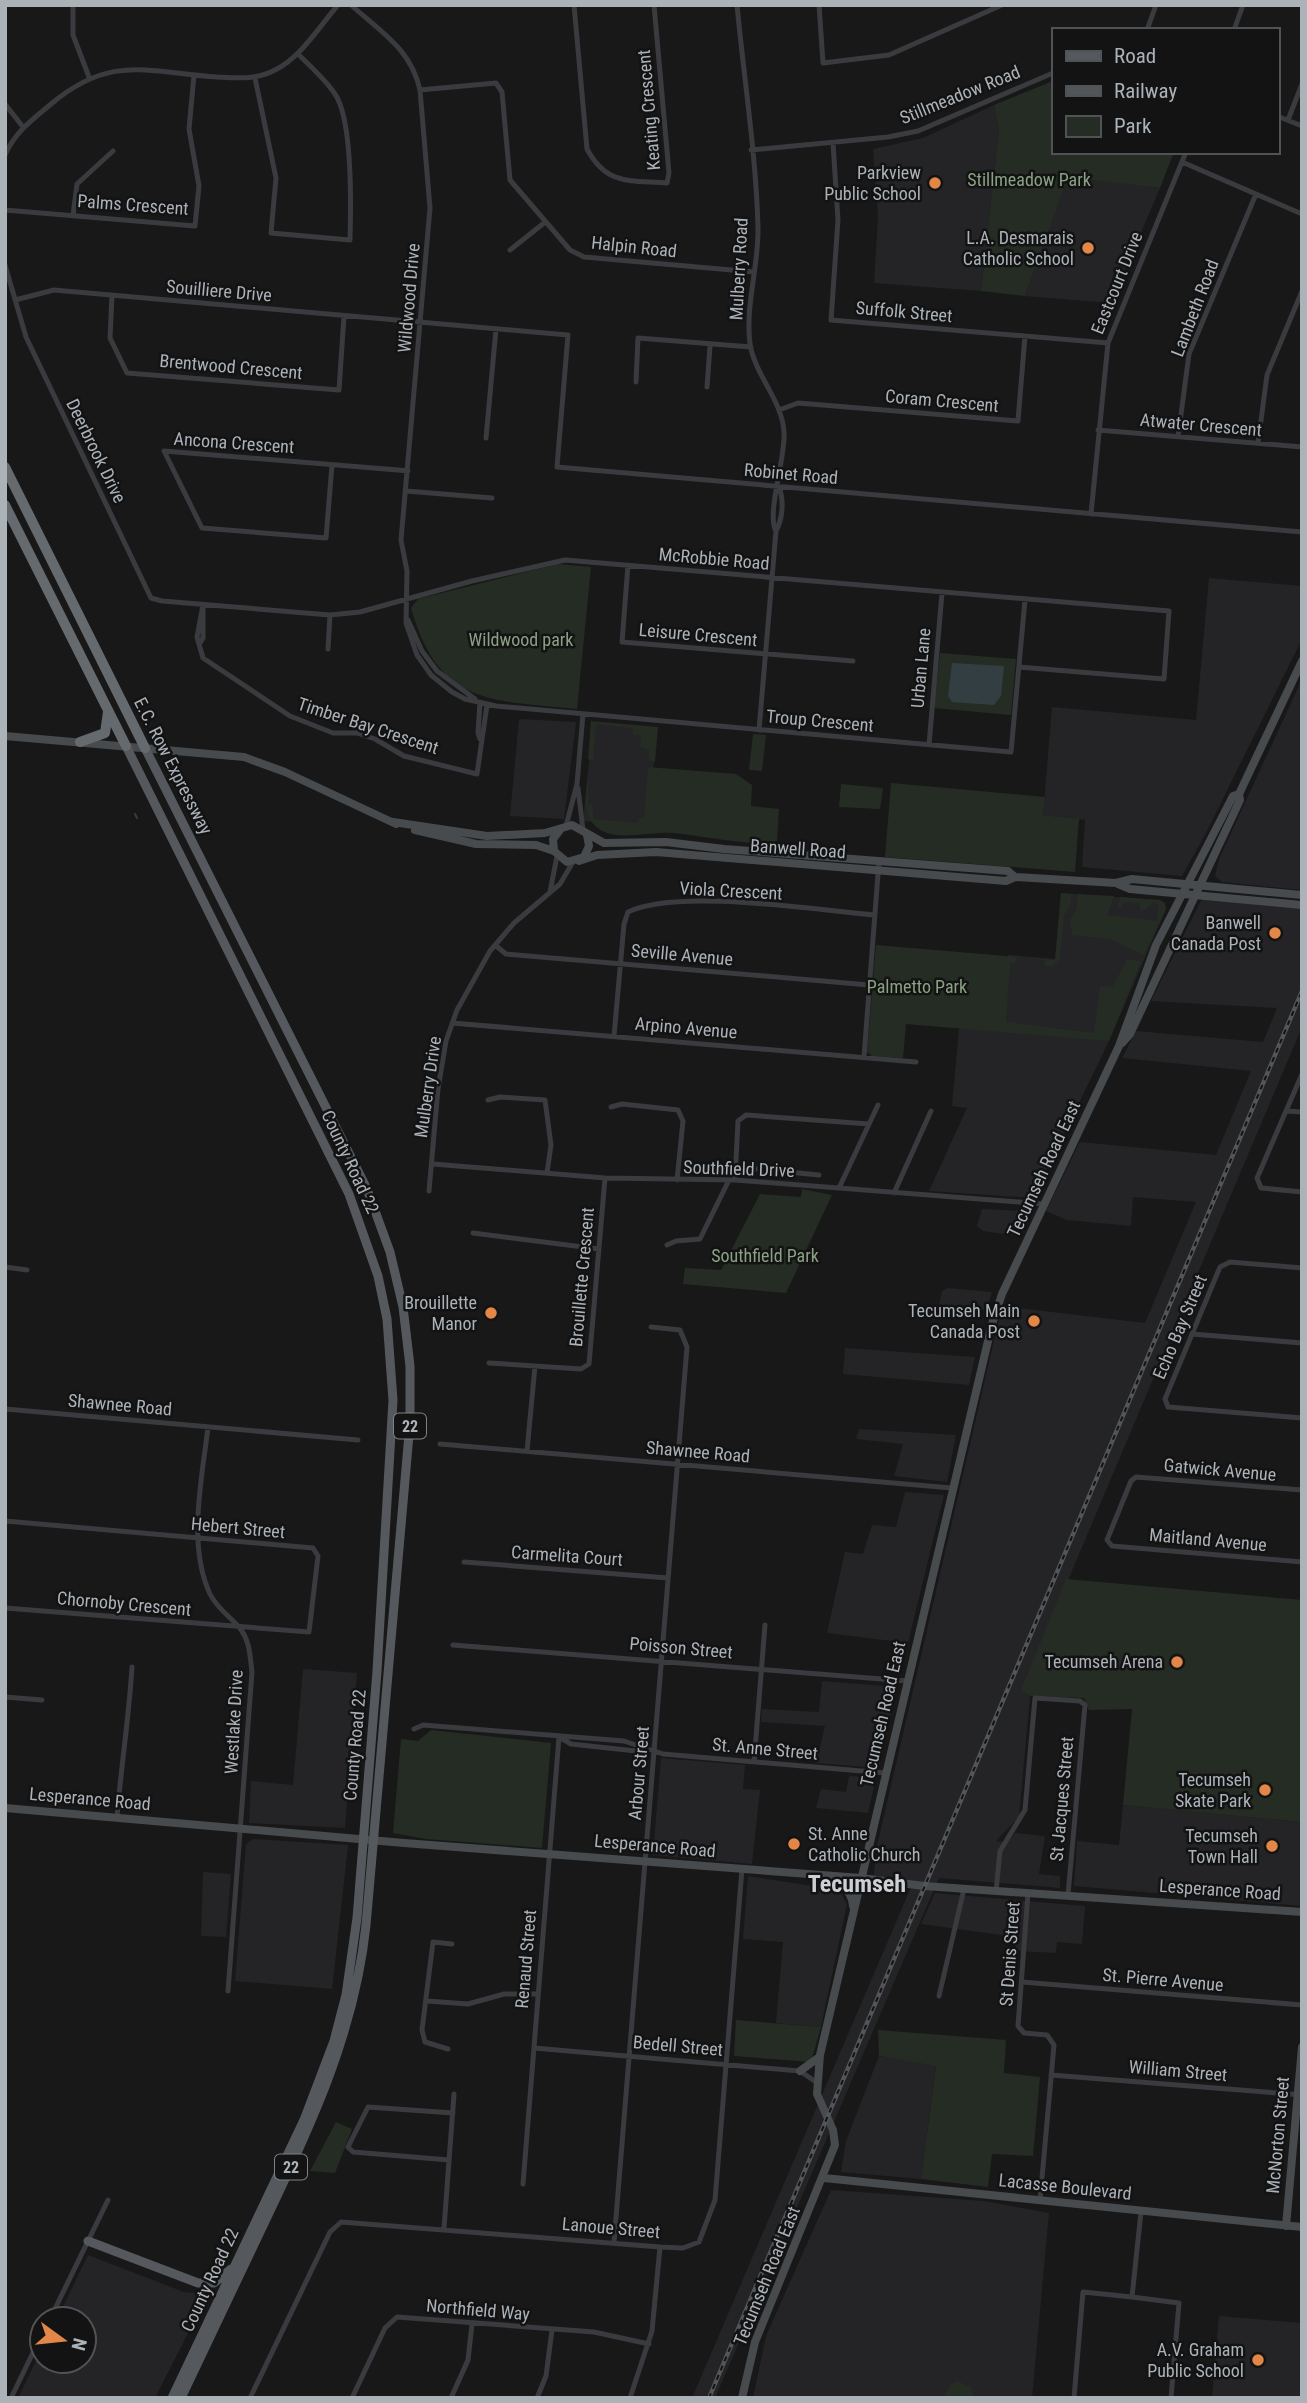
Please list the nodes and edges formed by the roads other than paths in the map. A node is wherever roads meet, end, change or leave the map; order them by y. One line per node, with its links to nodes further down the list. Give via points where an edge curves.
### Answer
1 (74, 5): 16 (street, via 73,35)
2 (338, 5): 13 (street)
3 (351, 5): 19 (street, Wildwood Drive, via 406,54)
4 (574, 5): 5 (street, Keating Crescent, via 587,149 604,173 616,179 667,183)
5 (654, 5)
6 (737, 5): 26 (street, Mulberry Road)
7 (819, 5): 8 (street, via 823,63 889,55)
8 (1002, 5)
9 (1156, 5): 11 (street)
10 (1243, 5): 12 (street)
11 (1148, 28)
12 (1235, 28)
13 (298, 54): 17 (street); 17 (street, via 342,107 351,193 349,240 271,233 276,178)
14 (1052, 73): 25 (street, Stillmeadow Road, via 918,131)
15 (194, 75): 16 (street, via 123,68); 17 (street); 34 (street, Palms Crescent, via 189,129 198,186 195,226)
16 (89, 77): 24 (street)
17 (256, 78)
18 (1302, 84): 22 (street)
19 (420, 90): 35 (street, Halpin Road, via 496,83 502,92 510,180); 43 (street, Wildwood Drive, via 430,208)
20 (5, 104): 24 (street)
21 (1279, 117): 22 (street)
22 (1288, 120): 23 (street)
23 (1302, 126)
24 (23, 127): 29 (street)
25 (833, 143): 26 (street, Stillmeadow Road); 45 (street, Suffolk Street, via 838,220 831,320)
26 (751, 150): 38 (street, Mulberry Road, via 758,229)
27 (113, 151): 34 (street, via 77,184)
28 (1185, 154): 30 (street, Eastcourt Drive)
29 (5, 155)
30 (1182, 162): 31 (street); 46 (street, Eastcourt Drive)
31 (1256, 194): 33 (street); 53 (street, Lambeth Road, via 1189,354)
32 (5, 210): 34 (street, Palms Crescent)
33 (1302, 214)
34 (73, 215)
35 (544, 223): 36 (street); 38 (street, Halpin Road, via 570,250 584,257)
36 (509, 250)
37 (5, 265): 41 (street, Deerbrook Drive)
38 (754, 272): 48 (street, Mulberry Road)
39 (1302, 291): 55 (street, via 1266,375)
40 (112, 295): 41 (street, Souilliere Drive, via 54,290); 42 (street, Souilliere Drive); 42 (street, Brentwood Crescent, via 110,338 127,373 339,390)
41 (15, 300): 71 (street, Deerbrook Drive, via 26,337 151,598)
42 (344, 316): 43 (street, Souilliere Drive)
43 (421, 323): 44 (street, Robinet Road); 59 (street, Wildwood Drive)
44 (496, 329): 54 (street); 60 (street, Robinet Road, via 568,335 557,467)
45 (1025, 336): 46 (street, Suffolk Street); 51 (street, Coram Crescent, via 1018,421 798,403)
46 (1108, 344): 52 (street, Eastcourt Drive)
47 (710, 346): 48 (street); 49 (street, via 638,338); 50 (street)
48 (751, 347): 51 (street, Mulberry Road)
49 (636, 382)
50 (706, 387)
51 (779, 410): 60 (street, Mulberry Road, via 784,432)
52 (1098, 430): 53 (street, Atwater Crescent); 64 (street, Eastcourt Drive)
53 (1178, 437): 55 (street, Atwater Crescent)
54 (486, 438)
55 (1258, 443): 56 (street, Atwater Crescent)
56 (1302, 447)
57 (332, 465): 57 (street, Ancona Crescent, via 304,463 164,451 202,528 326,538); 59 (street, Ancona Crescent)
58 (5, 467): 89 (highway, E.C. Row Expressway)
59 (408, 471): 61 (street, Wildwood Drive)
60 (779, 487): 64 (street, Robinet Road); 67 (street, Mulberry Road, via 783,496)
61 (406, 491): 62 (street); 69 (street, Wildwood Drive, via 401,541)
62 (492, 498)
63 (5, 505): 81 (highway, E.C. Row Expressway)
64 (1091, 514): 65 (street, Robinet Road)
65 (1302, 532)
66 (628, 565): 67 (street, McRobbie Road); 69 (street, McRobbie Road, via 550,561); 75 (street, Leisure Crescent, via 622,642)
67 (772, 578): 68 (street, McRobbie Road); 75 (street, Mulberry Road)
68 (942, 593): 70 (street, McRobbie Road); 87 (street, Urban Lane)
69 (406, 598): 72 (street, via 360,612); 73 (street, Wildwood Drive)
70 (1025, 600): 78 (street, Troup Crescent); 78 (street, McRobbie Road, via 1169,611 1164,679)
71 (203, 605): 72 (street); 85 (street, Timber Bay Crescent, via 199,643 203,658 290,716 333,733 357,733 404,756 477,774)
72 (330, 615): 74 (street)
73 (408, 620): 79 (street, Troup Crescent, via 437,671)
74 (328, 649)
75 (765, 654): 77 (street); 83 (street, Mulberry Road)
76 (1302, 661): 91 (main road, Tecumseh Road East)
77 (853, 662)
78 (1019, 667): 87 (street, Troup Crescent, via 1011,752)
79 (477, 701): 80 (street, Troup Crescent); 85 (street, Timber Bay Crescent)
80 (487, 705): 82 (street, Troup Crescent); 85 (street, Timber Bay Crescent)
81 (108, 712): 86 (highway, via 104,733); 88 (highway, E.C. Row Expressway)
82 (583, 715): 83 (street, Troup Crescent); 90 (street)
83 (759, 730): 87 (street, Troup Crescent)
84 (5, 736): 86 (main road)
85 (480, 739)
86 (80, 742): 88 (main road)
87 (929, 745)
88 (125, 746): 89 (main road); 118 (main road, E.C. Row Expressway)
89 (145, 748): 92 (main road, via 253,760); 119 (main road, E.C. Row Expressway)
90 (577, 784): 93 (street); 94 (street)
91 (1239, 794): 101 (main road, Tecumseh Road East, via 1233,796); 102 (main road, Tecumseh Road East)
92 (393, 822): 93 (main road, via 487,836 545,833); 95 (main road, via 465,842 536,845)
93 (563, 827): 94 (main road); 95 (main road, via 553,839)
94 (585, 832): 96 (main road, Banwell Road, via 604,843 666,842); 97 (main road, via 588,852)
95 (555, 853): 97 (main road); 104 (street)
96 (879, 861): 98 (street); 99 (main road, Banwell Road, via 1007,871)
97 (576, 862): 98 (main road, Banwell Road, via 597,855 656,852); 104 (street, Mulberry Drive)
98 (878, 871): 99 (main road, Banwell Road, via 1006,881); 108 (street)
99 (1015, 877): 100 (main road, Banwell Road)
100 (1116, 883): 101 (main road, Banwell Road, via 1132,879); 103 (main road, Banwell Road, via 1130,889)
101 (1188, 884): 102 (main road, Banwell Road); 103 (main road, Tecumseh Road East)
102 (1202, 886): 105 (main road, Banwell Road); 106 (main road, Tecumseh Road East)
103 (1181, 894): 106 (main road, Banwell Road); 114 (main road, Tecumseh Road East, via 1156,946)
104 (549, 895): 109 (street, Mulberry Drive)
105 (1302, 895)
106 (1197, 896): 107 (main road, Banwell Road); 114 (main road, Tecumseh Road East, via 1130,1034)
107 (1302, 905)
108 (875, 915): 110 (street, Viola Crescent, via 703,901 639,907 628,912); 111 (street)
109 (495, 945): 110 (street, Seville Avenue, via 506,954); 112 (street, Mulberry Drive, via 471,980)
110 (620, 964): 111 (street, Seville Avenue); 113 (street, Viola Crescent)
111 (869, 985): 115 (street)
112 (452, 1023): 113 (street, Arpino Avenue); 127 (street, Mulberry Drive, via 439,1089)
113 (614, 1036): 115 (street, Arpino Avenue)
114 (1119, 1046): 138 (main road, Tecumseh Road East)
115 (864, 1057): 116 (street, Arpino Avenue)
116 (916, 1062)
117 (1302, 1074): 124 (street)
118 (292, 1077): 183 (main road, County Road 22 / 22, via 365,1233 385,1308 391,1363)
119 (313, 1079): 183 (main road, County Road 22 / 22, via 380,1222 401,1297 410,1366 407,1475)
120 (488, 1100): 129 (street, via 545,1100 551,1145)
121 (878, 1105): 126 (street)
122 (611, 1107): 132 (street, via 678,1110 682,1121)
123 (931, 1111): 137 (street)
124 (1286, 1111): 125 (street); 136 (street, via 1257,1178 1261,1188)
125 (1302, 1112)
126 (869, 1124): 128 (street, via 746,1115 738,1121); 134 (street)
127 (433, 1164): 129 (street, Southfield Drive); 135 (street, Mulberry Drive)
128 (735, 1167): 130 (street); 133 (street)
129 (547, 1173): 131 (street, Southfield Drive)
130 (819, 1175)
131 (605, 1178): 132 (street, Southfield Drive); 141 (street, Brouillette Crescent)
132 (677, 1180): 133 (street, Southfield Drive)
133 (732, 1180): 134 (street, Southfield Drive); 140 (street, via 700,1239)
134 (839, 1188): 137 (street, Southfield Drive)
135 (429, 1191)
136 (1302, 1192)
137 (894, 1193): 138 (street, Southfield Drive)
138 (1044, 1205): 157 (main road, Tecumseh Road East, via 992,1324)
139 (473, 1233): 141 (street)
140 (667, 1245)
141 (599, 1249): 149 (street, Brouillette Crescent, via 589,1364 581,1369)
142 (5, 1267): 144 (street)
143 (1302, 1268): 146 (street, Echo Bay Street, via 1230,1262 1220,1267)
144 (27, 1270)
145 (651, 1327): 156 (street, Arbour Street, via 680,1330 687,1347)
146 (1192, 1334): 147 (street); 151 (street, Echo Bay Street, via 1165,1399 1168,1407)
147 (1302, 1343)
148 (489, 1363): 149 (street, Brouillette Crescent)
149 (534, 1366): 155 (street)
150 (5, 1409): 152 (street, Shawnee Road)
151 (1302, 1418)
152 (208, 1427): 153 (street, Shawnee Road); 160 (street, Westlake Drive)
153 (358, 1440)
154 (440, 1444): 155 (street, Shawnee Road)
155 (527, 1451): 156 (street, Shawnee Road)
156 (678, 1464): 157 (street, Shawnee Road); 164 (street, Arbour Street)
157 (953, 1488): 172 (main road, Tecumseh Road East)
158 (1302, 1490): 161 (street, Gatwick Avenue, via 1136,1477 1107,1540)
159 (5, 1521): 160 (street, Hebert Street)
160 (199, 1538): 167 (street, Westlake Drive, via 210,1594); 167 (street, Hebert Street, via 313,1548 318,1556 309,1632)
161 (1112, 1546): 163 (street, Maitland Avenue)
162 (464, 1562): 164 (street, Carmelita Court)
163 (1302, 1562)
164 (668, 1578): 169 (street, Arbour Street)
165 (5, 1608): 167 (street, Chornoby Crescent)
166 (765, 1625): 171 (street)
167 (240, 1628): 182 (street, Westlake Drive, via 248,1643 251,1672)
168 (453, 1645): 169 (street, Poisson Street)
169 (662, 1660): 171 (street, Poisson Street); 177 (street, Arbour Street)
170 (132, 1667): 181 (street)
171 (761, 1669): 172 (street, Poisson Street); 178 (street)
172 (907, 1681): 179 (main road, Tecumseh Road East)
173 (5, 1697): 174 (street)
174 (42, 1700)
175 (414, 1729): 176 (street, St. Anne Street, via 424,1726)
176 (559, 1737): 177 (street, St. Anne Street, via 624,1741); 184 (street, Renaud Street)
177 (654, 1751): 178 (street, St. Anne Street); 185 (street, Arbour Street)
178 (754, 1762): 179 (street, St. Anne Street)
179 (885, 1773): 188 (main road, Tecumseh Road East)
180 (5, 1808): 181 (main road, Lesperance Road)
181 (117, 1817): 182 (main road, Lesperance Road)
182 (242, 1828): 183 (main road, Lesperance Road); 197 (street, Westlake Drive)
183 (369, 1840): 184 (main road, Lesperance Road); 226 (main road, County Road 22 / 22, via 334,2040 304,2120); 235 (main road, County Road 22 / 22, via 364,1949 333,2073)
184 (550, 1853): 185 (main road, Lesperance Road); 198 (street, Renaud Street)
185 (646, 1861): 186 (main road, Lesperance Road); 206 (street, Arbour Street)
186 (742, 1868): 187 (main road, Lesperance Road); 207 (street, Lanoue Street)
187 (823, 1875): 188 (main road, Lesperance Road); 194 (main road, via 845,1888)
188 (860, 1878): 189 (main road, Lesperance Road); 194 (main road, Tecumseh Road East)
189 (964, 1889): 190 (main road, Lesperance Road); 199 (street)
190 (996, 1891): 191 (main road, Lesperance Road); 192 (street, St Jacques Street, via 1000,1851 1023,1818 1035,1698 1085,1705)
191 (1028, 1893): 192 (main road, Lesperance Road); 196 (street, St Denis Street)
192 (1068, 1895): 193 (main road, Lesperance Road)
193 (1302, 1912)
194 (853, 1914): 205 (main road, Tecumseh Road East)
195 (452, 1944): 200 (street, via 433,1942)
196 (1022, 1982): 201 (street, St. Pierre Avenue); 209 (street, St Denis Street, via 1018,2026 1024,2033 1047,2035 1054,2045)
197 (228, 1991)
198 (537, 1994): 200 (street, via 504,1994 468,2004); 203 (street, Renaud Street)
199 (939, 1996)
200 (427, 2001): 204 (street, via 422,2030 425,2042)
201 (1302, 2005)
202 (1302, 2047): 212 (main road, McNorton Street)
203 (534, 2048): 206 (street, Bedell Street); 216 (street, Renaud Street)
204 (448, 2049)
205 (820, 2055): 208 (main road); 210 (main road, Tecumseh Road East)
206 (629, 2057): 207 (street, Bedell Street); 224 (street, Arbour Street)
207 (725, 2064): 208 (street, Bedell Street); 225 (street, Lanoue Street, via 715,2200 709,2220 699,2242 690,2247)
208 (800, 2071): 210 (street, Bedell Street)
209 (1051, 2075): 212 (street, William Street); 218 (street, St Denis Street)
210 (816, 2082): 215 (main road, Tecumseh Road East, via 835,2142)
211 (454, 2094): 213 (street)
212 (1300, 2094): 220 (main road, McNorton Street)
213 (453, 2113): 214 (street); 214 (street, via 368,2107 348,2147 360,2153)
214 (449, 2161): 222 (street)
215 (824, 2178): 218 (main road, Lacasse Boulevard); 241 (main road, Tecumseh Road East, via 755,2342)
216 (523, 2184)
217 (107, 2200): 223 (street)
218 (1040, 2200): 219 (main road, Lacasse Boulevard)
219 (1141, 2212): 220 (main road, Lacasse Boulevard); 227 (street)
220 (1286, 2226): 221 (main road, Lacasse Boulevard)
221 (1302, 2227)
222 (444, 2228): 224 (street, Lanoue Street); 236 (street, Lanoue Street, via 336,2224)
223 (88, 2241): 226 (main road, via 198,2283 214,2283); 228 (street)
224 (614, 2242): 225 (street, Lanoue Street)
225 (660, 2247): 231 (street)
226 (235, 2265): 234 (main road, County Road 22 / 22)
227 (1132, 2297): 242 (street, via 1083,2292); 243 (street, via 1179,2303)
228 (57, 2305)
229 (472, 2324): 230 (street, Northfield Way); 237 (street, Northfield Way, via 393,2319); 238 (street, via 468,2360)
230 (552, 2330): 231 (street, Northfield Way, via 606,2333); 239 (street, via 546,2376)
231 (649, 2344): 240 (street)
232 (28, 2363): 233 (street)
233 (11, 2398)
234 (172, 2398)
235 (181, 2398)
236 (250, 2398)
237 (352, 2398)
238 (451, 2398)
239 (537, 2398)
240 (630, 2398)
241 (742, 2398)
242 (1074, 2398)
243 (1171, 2398)

